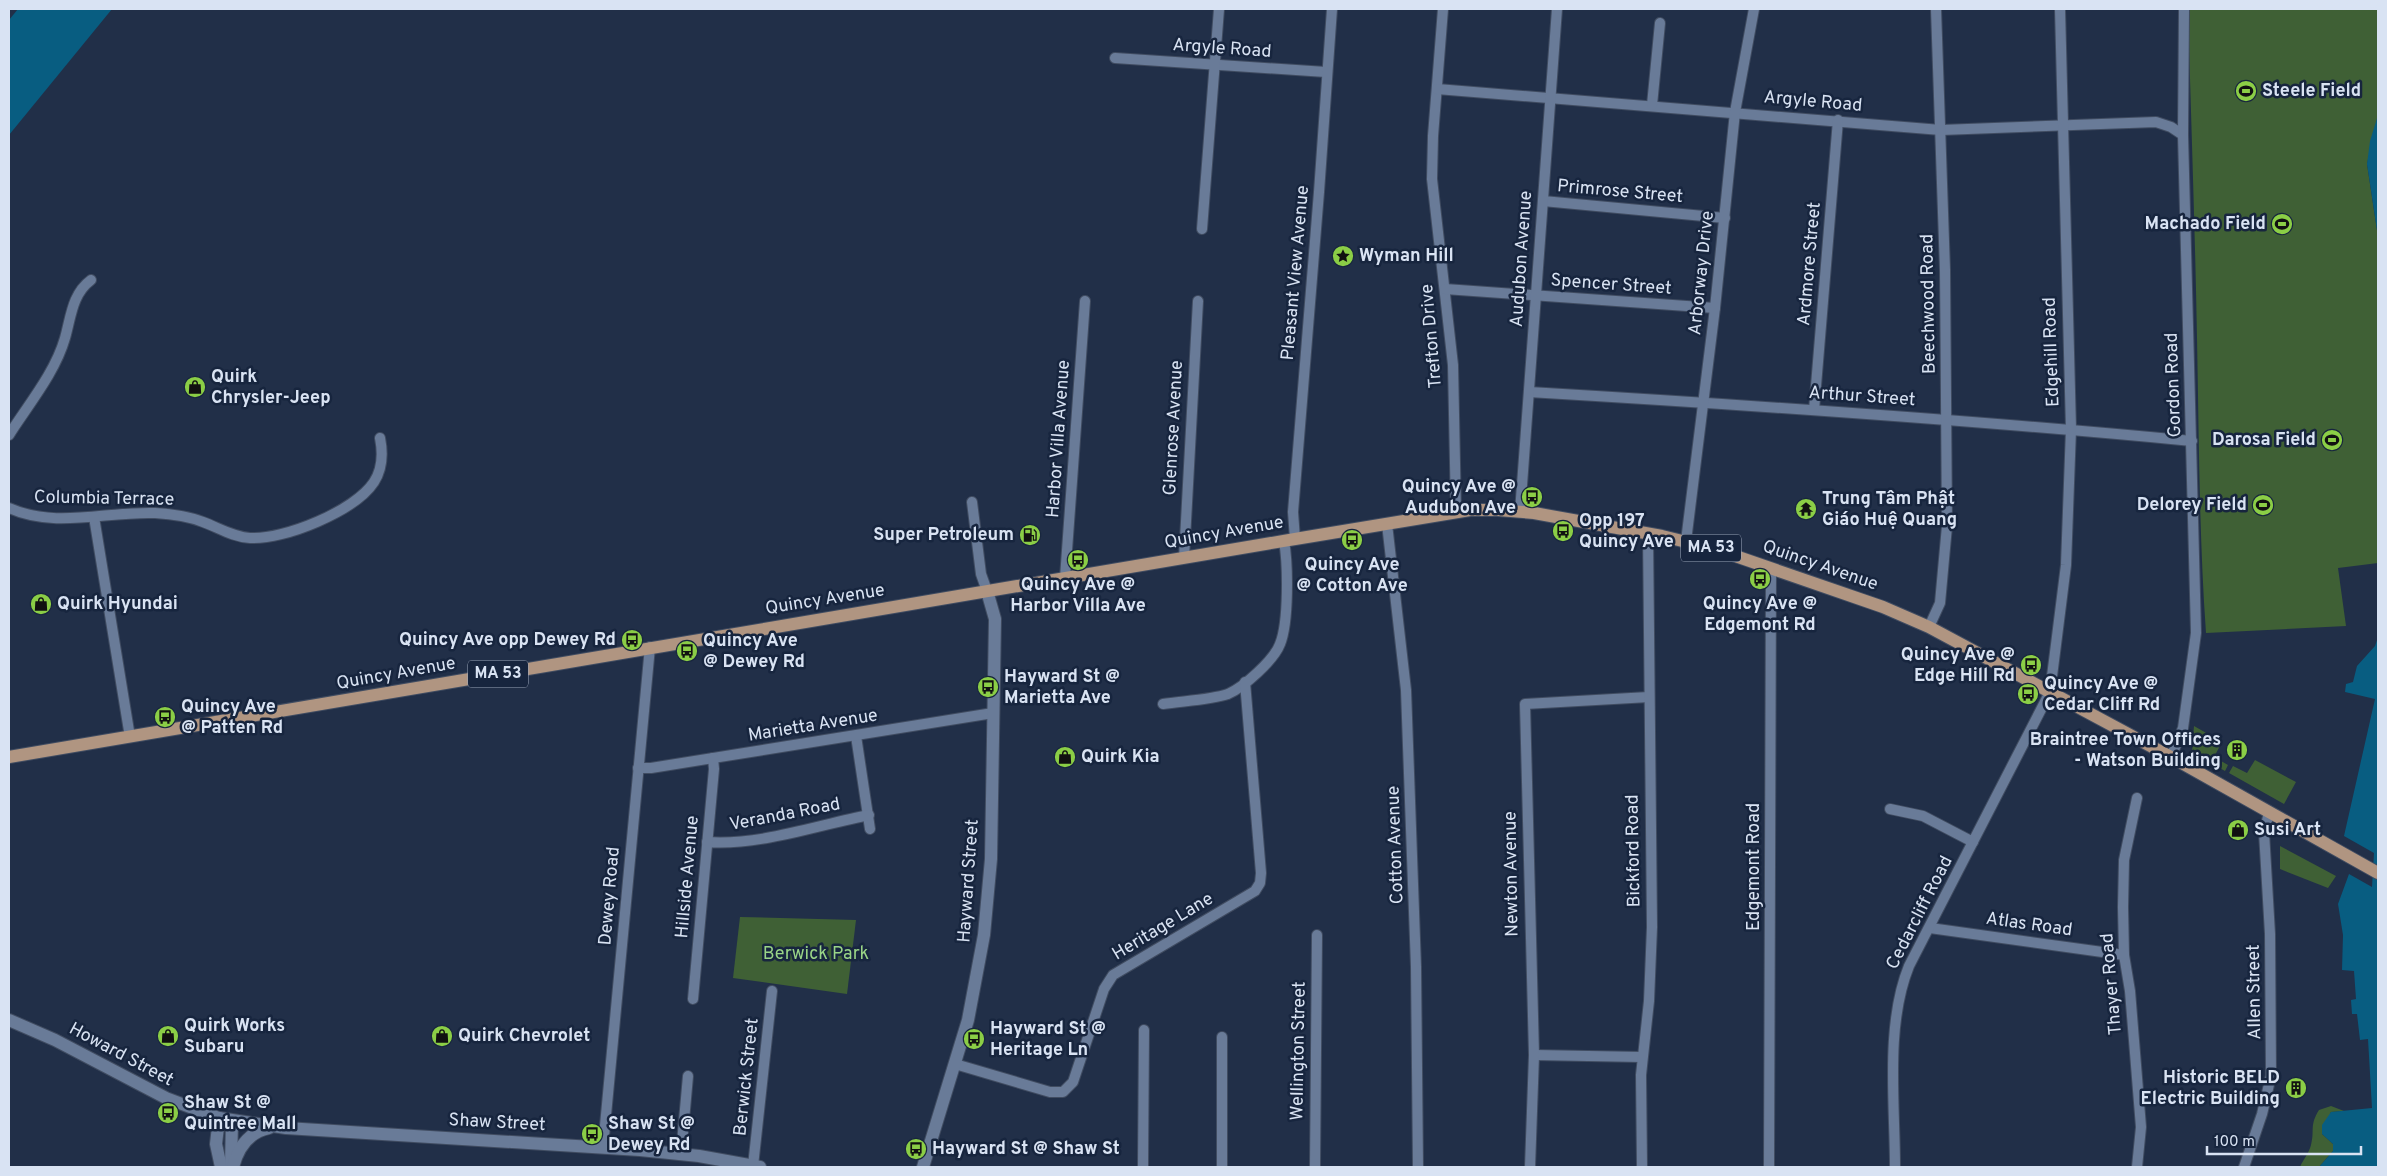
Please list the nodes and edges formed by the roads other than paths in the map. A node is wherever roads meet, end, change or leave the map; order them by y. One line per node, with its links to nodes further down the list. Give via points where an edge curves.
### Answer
1 (1219, 9): 11 (street)
2 (1332, 9): 12 (street, Pleasant View Avenue)
3 (1443, 9): 13 (street, Trefton Drive)
4 (1557, 9): 14 (street, Audubon Avenue)
5 (1754, 9): 16 (street, Arborway Drive)
6 (1936, 9): 19 (street, Beechwood Road)
7 (2060, 9): 18 (street, Edgehill Road)
8 (2184, 9): 20 (street, Gordon Road)
9 (1660, 23): 15 (street)
10 (1115, 58): 11 (street, Argyle Road)
11 (1215, 64): 12 (street, Argyle Road); 23 (street)
12 (1326, 72): 45 (street, Pleasant View Avenue)
13 (1437, 88): 14 (street, Argyle Road); 25 (street, Trefton Drive, via 1432,179)
14 (1550, 98): 15 (street, Argyle Road); 21 (street, Audubon Avenue)
15 (1652, 105): 16 (street, Argyle Road)
16 (1735, 112): 17 (street, Argyle Road); 22 (street, Arborway Drive)
17 (1838, 120): 19 (street, Argyle Road); 32 (street, Ardmore Street)
18 (2063, 126): 19 (street, Argyle Road); 20 (street, Argyle Road, via 2156,122); 34 (street, Edgehill Road)
19 (1941, 130): 33 (street, Beechwood Road)
20 (2183, 135): 37 (street, Gordon Road)
21 (1543, 201): 22 (street, Primrose Street); 26 (street, Audubon Avenue)
22 (1725, 218): 29 (street, Arborway Drive)
23 (1202, 229)
24 (91, 280): 35 (street, via 75,300 56,359)
25 (1445, 289): 26 (street, Spencer Street); 40 (street, Trefton Drive, via 1454,371)
26 (1536, 296): 29 (street, Spencer Street); 30 (street, Audubon Avenue)
27 (1198, 301): 47 (street, Glenrose Avenue)
28 (1084, 302): 49 (street, Harbor Villa Avenue)
29 (1715, 308): 31 (street, Arborway Drive)
30 (1529, 392): 31 (street, Arthur Street); 41 (street, Audubon Avenue)
31 (1704, 402): 32 (street, Arthur Street); 46 (street, Arborway Drive)
32 (1814, 410): 33 (street, Arthur Street)
33 (1947, 420): 34 (street, Arthur Street); 51 (street, Beechwood Road, via 1947,526 1940,603)
34 (2071, 429): 37 (street, Arthur Street); 54 (street, Edgehill Road, via 2066,565)
35 (9, 435)
36 (380, 438): 42 (street, Columbia Terrace, via 381,466 367,491 331,514 286,533 264,538 242,537 190,518 162,513)
37 (2192, 441): 61 (street, Gordon Road, via 2196,633 2183,728)
38 (972, 502): 50 (street, via 981,574)
39 (9, 508): 42 (street, Columbia Terrace, via 45,518)
40 (1456, 512): 41 (main road, Quincy Avenue / MA 53, via 1488,509); 43 (main road, Quincy Avenue / MA 53)
41 (1520, 512): 44 (main road, Quincy Avenue / MA 53)
42 (94, 517): 59 (street)
43 (1387, 524): 45 (main road, Quincy Avenue / MA 53); 95 (street, Cotton Avenue, via 1406,690 1416,967)
44 (1648, 534): 46 (main road, Quincy Avenue / MA 53); 55 (street, Bickford Road)
45 (1290, 540): 47 (main road, Quincy Avenue / MA 53); 53 (street, Pleasant View Avenue, via 1282,638 1269,661)
46 (1686, 541): 48 (main road, Quincy Avenue / MA 53)
47 (1184, 558): 49 (main road, Quincy Avenue / MA 53)
48 (1771, 568): 51 (main road, Quincy Avenue / MA 53, via 1892,610); 98 (street, Edgemont Road)
49 (1065, 578): 50 (main road, Quincy Avenue / MA 53)
50 (987, 591): 52 (main road, Quincy Avenue / MA 53); 57 (street, Hayward Street, via 995,620)
51 (1929, 627): 54 (main road, Quincy Avenue / MA 53)
52 (650, 647): 59 (main road, Quincy Avenue / MA 53); 63 (street, Dewey Road)
53 (1245, 682): 56 (street, Pleasant View Avenue, via 1227,694); 82 (street, Heritage Lane, via 1261,873 1255,890 1113,975 1104,989 1073,1082 1064,1092 1050,1092)
54 (2050, 692): 61 (main road, Quincy Avenue / MA 53); 70 (street, Cedarcliff Road)
55 (1649, 697): 80 (street, Newton Avenue, via 1525,704); 81 (street, Bickford Road, via 1652,927 1650,1002)
56 (1163, 704)
57 (993, 713): 58 (street, Marietta Avenue); 82 (street, Hayward Street, via 988,904 976,983)
58 (856, 736): 62 (street, Marietta Avenue); 67 (street)
59 (130, 737): 60 (main road, Quincy Avenue / MA 53)
60 (9, 757)
61 (2171, 757): 66 (main road, Quincy Avenue / MA 53)
62 (713, 758): 63 (street, Marietta Avenue); 69 (street, Hillside Avenue)
63 (638, 768): 86 (street, Dewey Road)
64 (2137, 798): 74 (street, Thayer Road, via 2124,860)
65 (1890, 809): 70 (street, via 1923,816)
66 (2269, 813): 71 (main road, Quincy Avenue / MA 53); 101 (street, Allen Street, via 2264,832 2270,934 2271,1076)
67 (869, 815): 68 (street); 69 (street, Veranda Road, via 749,840)
68 (870, 830)
69 (707, 842): 76 (street, Hillside Avenue)
70 (1973, 842): 72 (street, Cedarcliff Road)
71 (2373, 870)
72 (1930, 928): 74 (street, Atlas Road); 99 (street, Cedarcliff Road, via 1904,980 1896,1008)
73 (1318, 935): 94 (street, Wellington Street)
74 (2124, 956): 100 (street, Thayer Road, via 2130,991 2141,1127)
75 (772, 991): 90 (street, Berwick Street)
76 (693, 999)
77 (9, 1020): 84 (street, Howard Street, via 171,1101)
78 (1144, 1030): 92 (street)
79 (1222, 1037): 93 (street)
80 (1534, 1055): 81 (street); 96 (street, Newton Avenue)
81 (1642, 1057): 97 (street, Bickford Road)
82 (956, 1064): 91 (street, Hayward Street)
83 (688, 1076): 87 (street)
84 (225, 1119): 85 (street, Shaw Street); 88 (street, via 216,1144); 89 (street)
85 (274, 1127): 86 (street, Shaw Street); 89 (street, via 249,1138)
86 (603, 1147): 87 (street, Shaw Street)
87 (681, 1154): 90 (street, Shaw Street)
88 (221, 1167)
89 (232, 1167)
90 (756, 1167)
91 (923, 1167)
92 (1143, 1167)
93 (1222, 1167)
94 (1315, 1167)
95 (1418, 1167)
96 (1530, 1167)
97 (1642, 1167)
98 (1770, 1167)
99 (1895, 1167)
100 (2136, 1167)
101 (2244, 1167)

